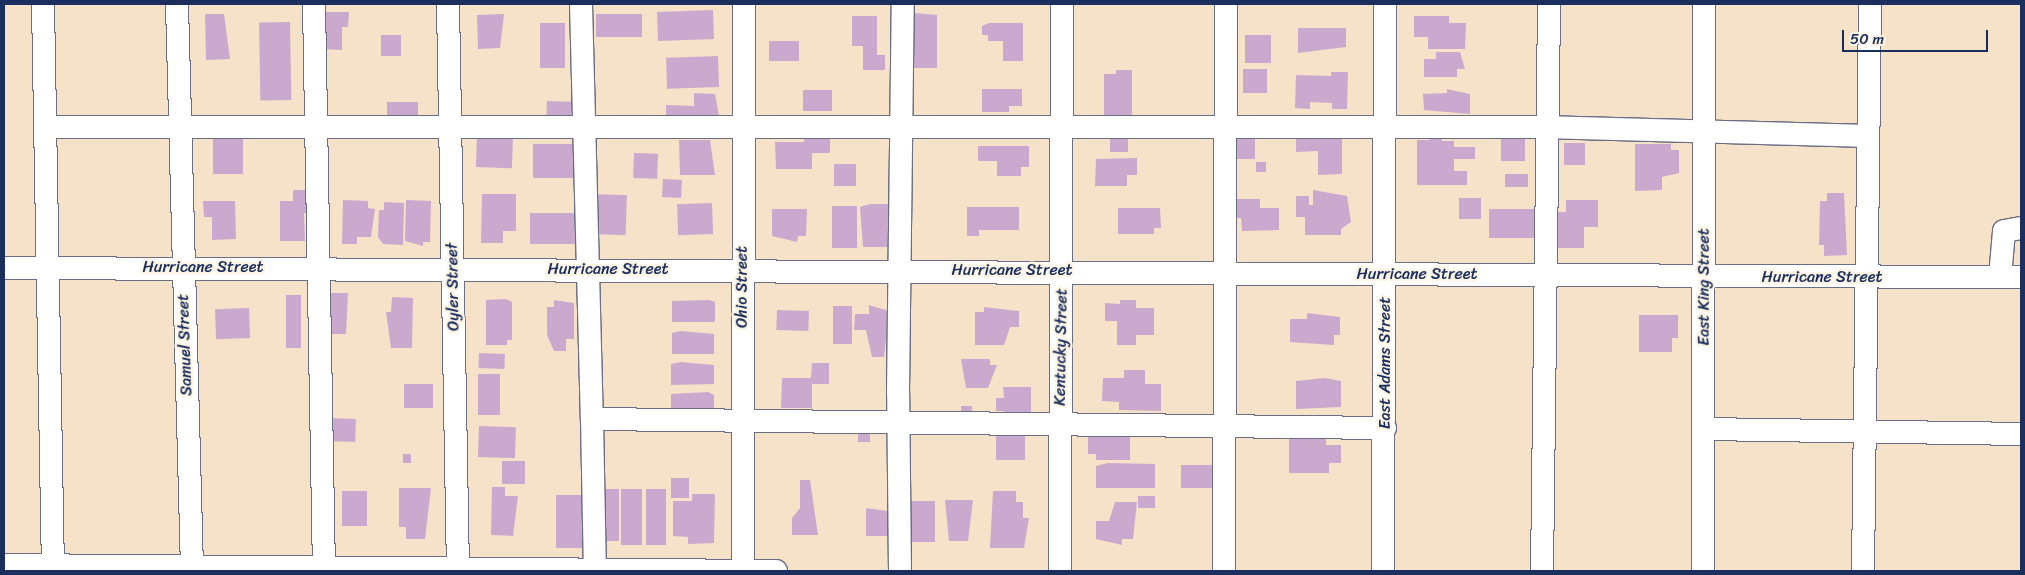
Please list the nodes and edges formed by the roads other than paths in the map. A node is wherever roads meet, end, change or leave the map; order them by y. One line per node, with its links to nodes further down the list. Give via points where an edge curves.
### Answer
1 (44, 4): 14 (street)
2 (177, 4): 15 (street, Samuel Street)
3 (314, 4): 16 (street)
4 (448, 4): 17 (street, Oyler Street)
5 (581, 4): 18 (street)
6 (744, 4): 19 (street, Ohio Street)
7 (903, 4): 20 (street)
8 (1062, 4): 23 (street, Kentucky Street)
9 (1226, 4): 21 (street)
10 (1385, 4): 24 (street, East Adams Street)
11 (1549, 4): 22 (street)
12 (1704, 4): 25 (street, East King Street)
13 (1870, 4): 26 (street)
14 (45, 127): 15 (street); 31 (street)
15 (179, 127): 16 (street); 29 (street, Samuel Street)
16 (319, 127): 17 (street); 28 (street)
17 (451, 127): 18 (street); 33 (street, Oyler Street)
18 (582, 127): 19 (street); 32 (street)
19 (743, 127): 20 (street); 34 (street, Ohio Street)
20 (903, 127): 23 (street); 35 (street)
21 (1226, 127): 23 (street); 24 (street); 37 (street)
22 (1544, 127): 24 (street); 25 (street); 39 (street)
23 (1062, 128): 36 (street, Kentucky Street)
24 (1384, 130): 38 (street, East Adams Street)
25 (1704, 130): 26 (street); 40 (street, East King Street)
26 (1868, 136): 41 (street)
27 (2021, 228): 42 (street, via 2004,231)
28 (320, 266): 29 (street, Hurricane Street); 33 (street, Hurricane Street); 55 (street)
29 (183, 267): 31 (street, Hurricane Street); 54 (street, Samuel Street)
30 (4, 268): 31 (street, Hurricane Street)
31 (46, 268): 53 (street)
32 (587, 268): 33 (street, Hurricane Street); 34 (street, Hurricane Street); 43 (street)
33 (453, 269): 56 (street, Oyler Street)
34 (741, 270): 35 (street, Hurricane Street); 44 (street, Ohio Street)
35 (901, 270): 36 (street, Hurricane Street); 46 (street)
36 (1062, 270): 37 (street, Hurricane Street); 45 (street, Kentucky Street)
37 (1224, 271): 38 (street, Hurricane Street); 47 (street)
38 (1385, 274): 39 (street, Hurricane Street); 48 (street, East Adams Street)
39 (1544, 274): 40 (street, Hurricane Street); 64 (street)
40 (1705, 276): 41 (street, Hurricane Street); 49 (street, East King Street)
41 (1865, 277): 42 (street, Hurricane Street); 50 (street)
42 (2011, 277)
43 (592, 419): 44 (street); 57 (street)
44 (743, 422): 46 (street); 58 (street, Ohio Street)
45 (1060, 423): 46 (street); 47 (street); 61 (street, Kentucky Street)
46 (898, 424): 60 (street)
47 (1225, 425): 48 (street); 62 (street)
48 (1385, 428): 63 (street, East Adams Street)
49 (1704, 429): 50 (street); 65 (street, East King Street)
50 (1866, 430): 51 (street); 66 (street)
51 (2021, 434)
52 (4, 565): 53 (street)
53 (53, 568): 54 (street)
54 (192, 569): 55 (street)
55 (324, 569): 56 (street)
56 (458, 570): 57 (street)
57 (595, 570): 58 (street)
58 (743, 571): 59 (street)
59 (776, 571)
60 (900, 571)
61 (1060, 571)
62 (1224, 571)
63 (1383, 571)
64 (1542, 571)
65 (1703, 571)
66 (1862, 571)

